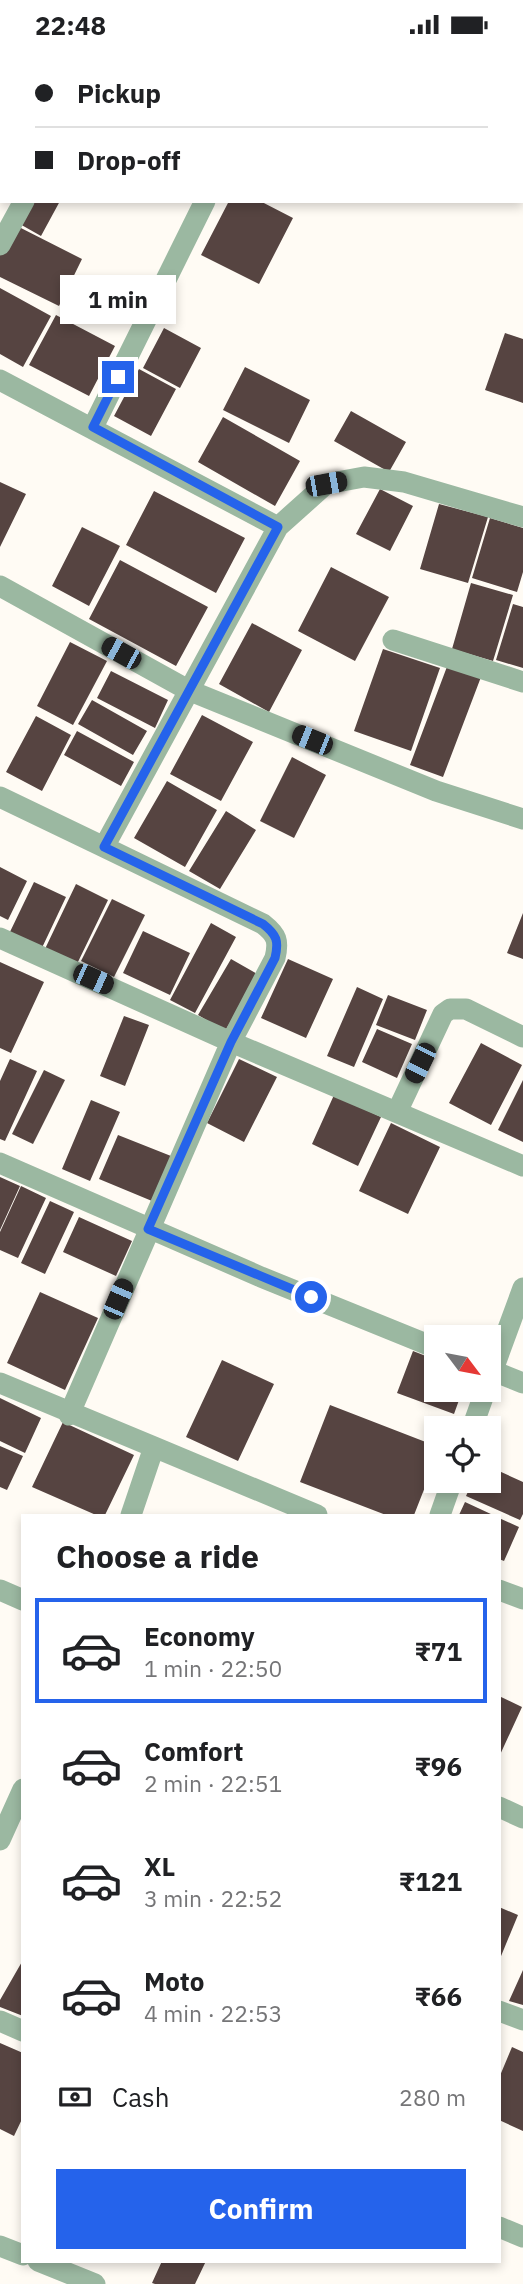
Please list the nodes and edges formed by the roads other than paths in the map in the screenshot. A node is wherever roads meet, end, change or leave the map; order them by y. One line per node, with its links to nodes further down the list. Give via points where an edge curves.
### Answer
1 (23, 203): 3 (street)
2 (204, 203): 5 (street)
3 (0, 245)
4 (0, 380): 5 (street)
5 (93, 427): 7 (street)
6 (523, 517): 7 (street, via 404,482 363,477 326,484)
7 (278, 527): 11 (street)
8 (0, 586): 11 (street)
9 (393, 640): 10 (street)
10 (523, 682)
11 (188, 690): 13 (street, via 436,791); 14 (street)
12 (0, 797): 14 (street)
13 (523, 819)
14 (104, 847): 17 (street, via 274,932 278,943 275,958)
15 (0, 938): 17 (street)
16 (523, 1037): 18 (street, via 466,1009 450,1009 443,1014)
17 (231, 1042): 18 (street); 21 (street)
18 (397, 1112): 20 (street)
19 (0, 1163): 21 (street)
20 (523, 1166)
21 (148, 1229): 23 (street); 28 (street)
22 (523, 1288): 24 (street)
23 (424, 1343)
24 (501, 1346)
25 (501, 1380): 26 (street)
26 (523, 1383)
27 (0, 1384): 28 (street)
28 (69, 1415): 29 (street)
29 (154, 1447): 31 (street); 32 (street)
30 (448, 1493): 33 (street)
31 (131, 1514)
32 (315, 1514)
33 (440, 1514)
34 (0, 1590): 36 (street)
35 (501, 1591): 37 (street)
36 (21, 1599)
37 (523, 1599)
38 (21, 1793): 40 (street)
39 (501, 1808): 41 (street)
40 (11, 1814): 42 (street)
41 (523, 1818)
42 (0, 1840)
43 (501, 2012): 44 (street)
44 (523, 2020)
45 (0, 2021): 46 (street)
46 (21, 2030)
47 (501, 2228): 48 (street)
48 (523, 2237)
49 (0, 2246): 50 (street)
50 (21, 2254)
51 (43, 2263): 52 (street)
52 (95, 2284)

